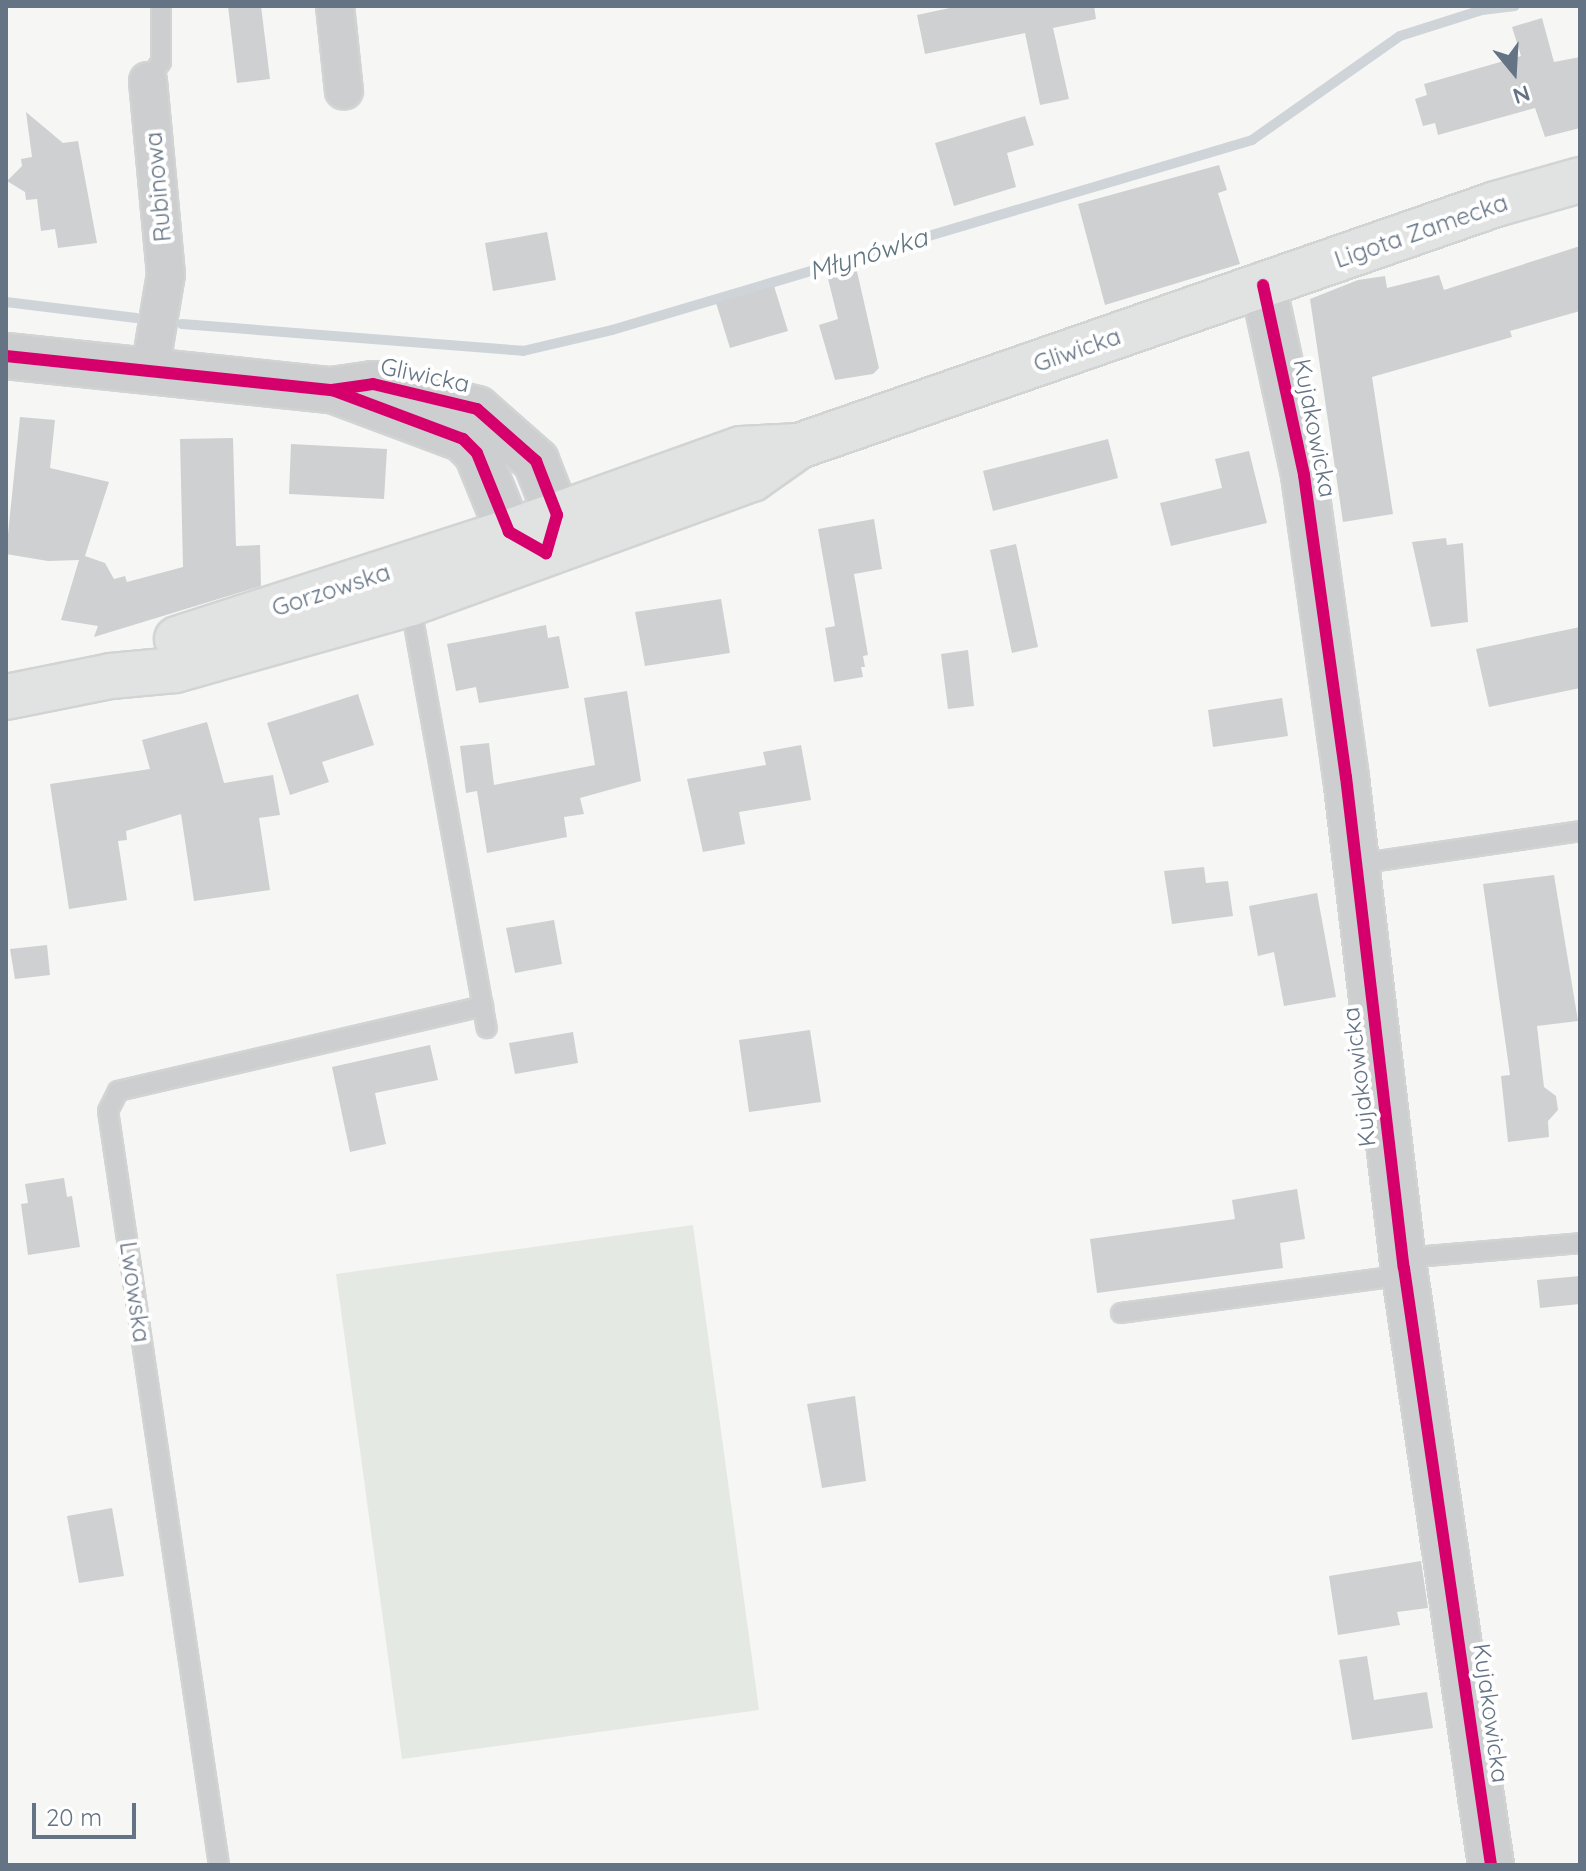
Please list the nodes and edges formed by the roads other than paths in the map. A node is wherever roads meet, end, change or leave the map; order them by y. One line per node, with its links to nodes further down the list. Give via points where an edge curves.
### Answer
1 (161, 6): 3 (lane, Rubinowa, via 161,62)
2 (335, 6): 4 (street)
3 (148, 81): 8 (street, Rubinowa, via 166,274)
4 (344, 91)
5 (1580, 180): 6 (main road, Ligota Zamecka)
6 (1263, 285): 9 (main road, Gliwicka, via 799,446 741,449); 13 (street, Kujakowicka, via 1304,475)
7 (6, 356): 8 (street, Gliwicka)
8 (150, 370): 9 (street, Gliwicka, via 332,390 373,384 477,409 536,461)
9 (537, 533): 10 (main road, Gorzowska)
10 (405, 585): 11 (main road, Gorzowska, via 175,670 111,676); 14 (lane)
11 (6, 697)
12 (1580, 831): 13 (lane)
13 (1357, 864): 17 (street, Kujakowicka)
14 (483, 1006): 15 (lane); 19 (lane, Lwowska, via 118,1091 108,1111)
15 (487, 1028)
16 (1580, 1243): 17 (lane)
17 (1404, 1266): 18 (lane); 20 (street, Kujakowicka)
18 (1121, 1313)
19 (219, 1865)
20 (1491, 1865)

